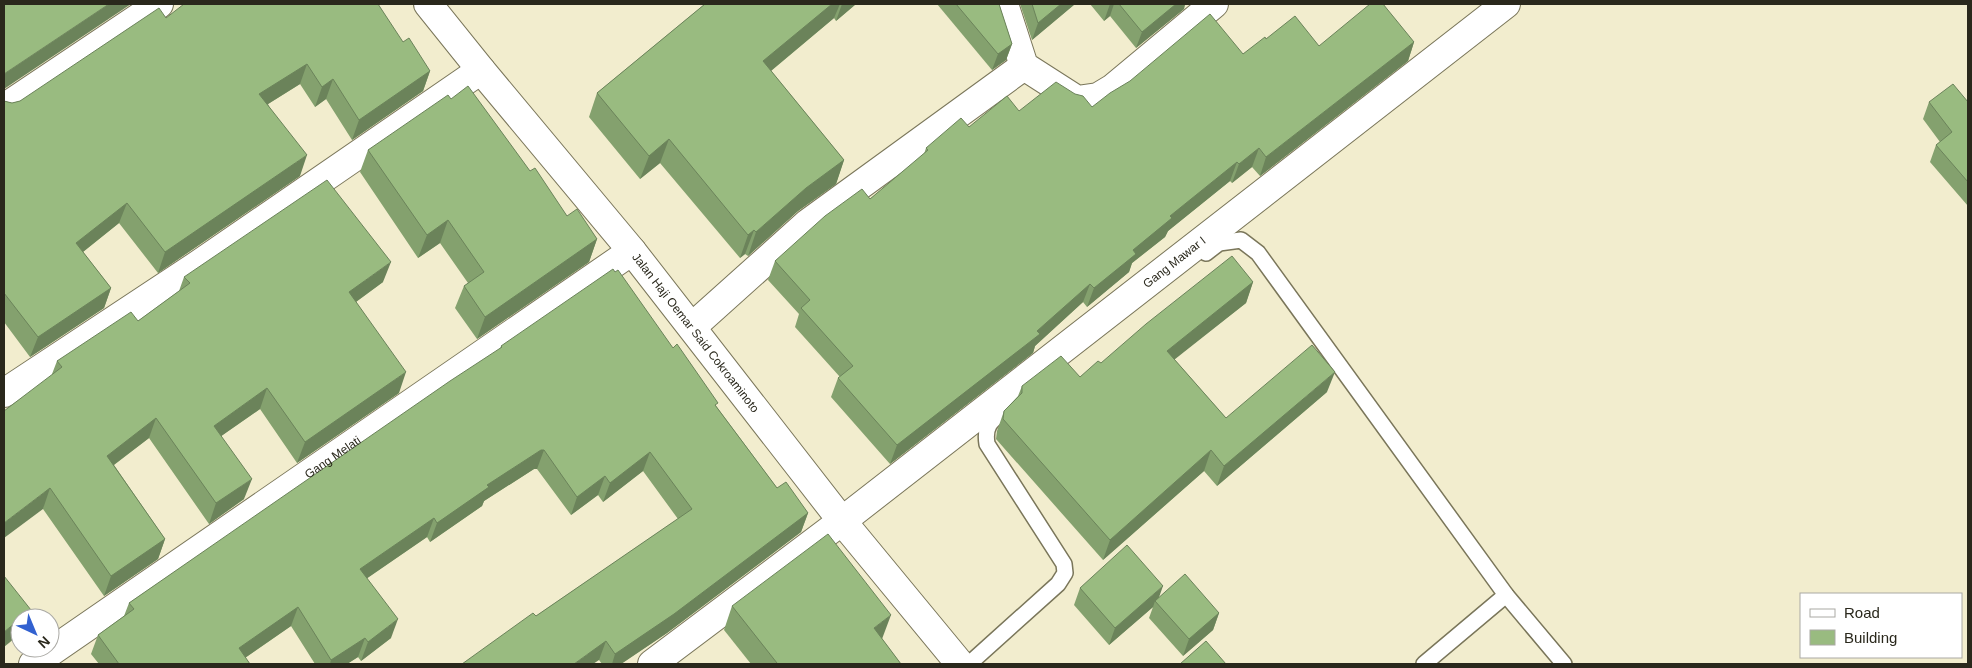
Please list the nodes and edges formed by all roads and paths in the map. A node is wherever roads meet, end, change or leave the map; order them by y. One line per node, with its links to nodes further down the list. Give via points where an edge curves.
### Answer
1 (159, 4): 8 (street)
2 (428, 4): 7 (street, Jalan Haji Oemar Said Cokroaminoto)
3 (1004, 4): 6 (street)
4 (1214, 4): 6 (street, via 1098,97 1077,100)
5 (1506, 4): 12 (street, Gang Mawar I)
6 (1024, 66): 10 (street, via 808,224)
7 (481, 70): 9 (street, Jalan Haji Oemar Said Cokroaminoto); 11 (street, via 199,264)
8 (4, 108)
9 (632, 251): 10 (street, Jalan Haji Oemar Said Cokroaminoto); 14 (street, Gang Melati)
10 (692, 327): 12 (street, Jalan Haji Oemar Said Cokroaminoto)
11 (4, 393)
12 (842, 521): 15 (street, Gang Mawar I); 16 (street, Jalan Haji Oemar Said Cokroaminoto)
13 (1506, 596): 17 (lane, via 1258,252 1240,240 1219,243 990,423 985,432 987,444 1064,564 1065,573 1058,584); 18 (lane); 19 (lane)
14 (33, 664)
15 (652, 664)
16 (960, 664)
17 (969, 664)
18 (1424, 664)
19 (1564, 664)

